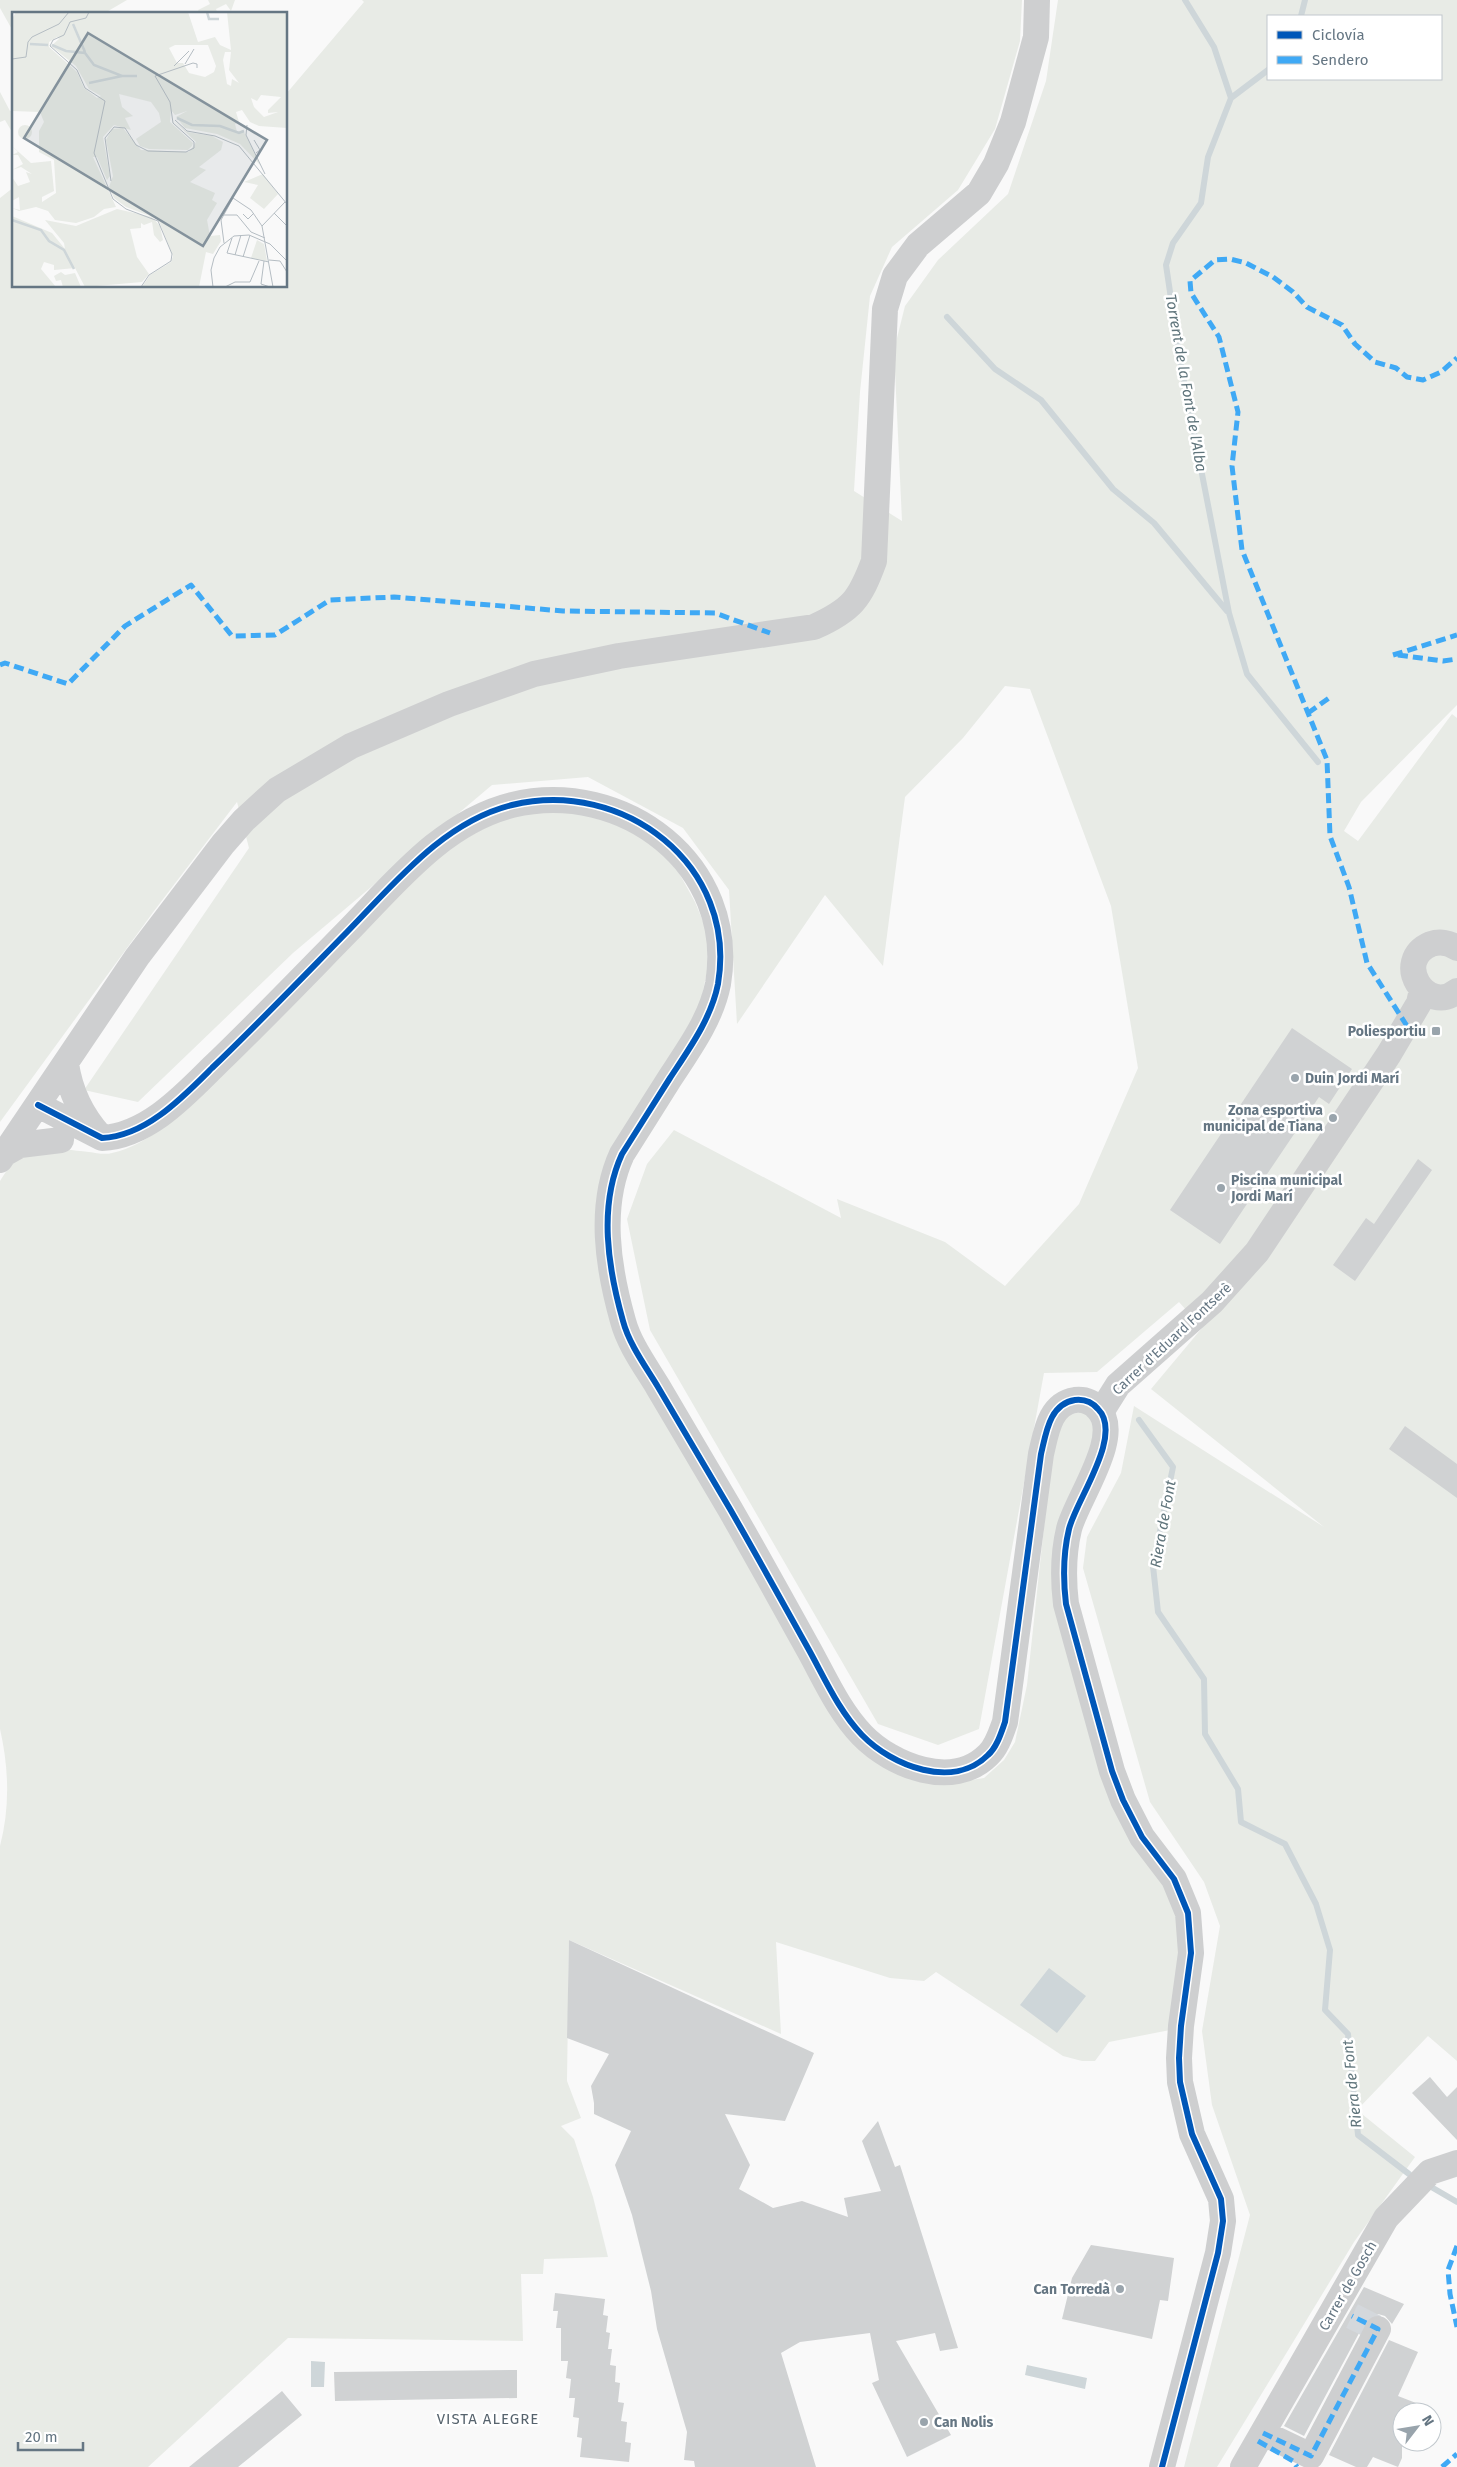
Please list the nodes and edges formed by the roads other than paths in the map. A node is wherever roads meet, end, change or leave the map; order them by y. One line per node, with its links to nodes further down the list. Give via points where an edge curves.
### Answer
1 (1037, 0): 5 (street, via 1036,37 1013,122 996,164 979,193 918,244 895,276 885,309 874,561 864,589 852,604 836,617 814,627 619,656 534,674 449,704 351,746 277,790 244,820 137,957)
2 (1457, 948): 3 (street, via 1436,942 1418,954 1413,974)
3 (1422, 990): 4 (street, via 1437,997); 10 (street, Carrer d'Eduard Fontserè, via 1413,1014 1389,1054 1257,1252 1212,1302 1118,1385)
4 (1457, 991)
5 (66, 1064): 6 (street); 7 (street, via 75,1098)
6 (38, 1105): 7 (street); 8 (street, via 41,1118); 9 (street)
7 (102, 1138): 8 (street, via 92,1145 76,1146); 10 (street, via 132,1130 182,1098 438,842 488,812 512,805 539,799 582,801 642,822 677,850 699,879 709,899 716,920 720,954 718,985 702,1028 612,1174 608,1230 624,1324 643,1363 845,1714 872,1744 894,1760 934,1772 955,1771 973,1767 990,1754 999,1739 1005,1722 1041,1454 1049,1423 1054,1412 1068,1401 1087,1401)
8 (61, 1140): 9 (street, via 20,1145)
9 (2, 1157)
10 (1101, 1412): 14 (street, via 1106,1429 1103,1446 1075,1510 1066,1540 1063,1580 1066,1604 1123,1800 1142,1837 1174,1879 1188,1913 1191,1952 1179,2058 1180,2082 1192,2134 1221,2199 1223,2221 1218,2253)
11 (1457, 2163): 13 (street, Carrer de Gosch, via 1430,2172 1386,2218)
12 (1378, 2329): 13 (street, via 1310,2456)
13 (1261, 2437): 15 (street, Carrer de Gosch); 16 (street)
14 (1162, 2467)
15 (1243, 2467)
16 (1297, 2467)

